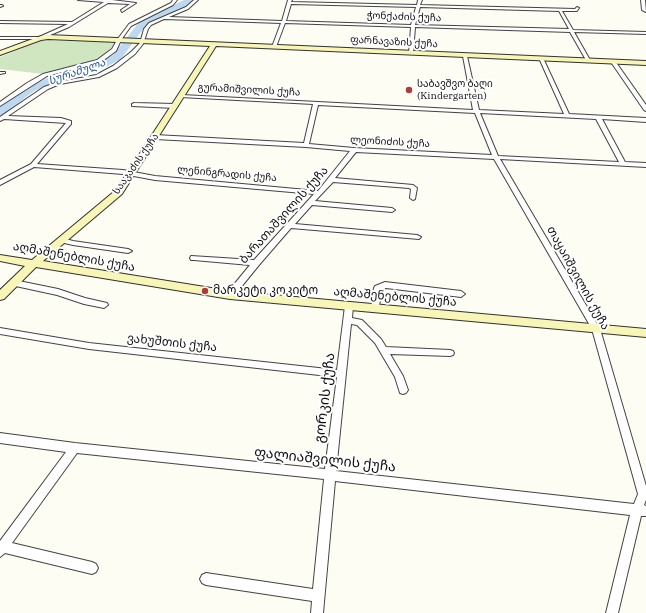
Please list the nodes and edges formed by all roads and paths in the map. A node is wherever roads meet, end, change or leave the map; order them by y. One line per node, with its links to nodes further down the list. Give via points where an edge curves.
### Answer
1 (31, 0): 2 (street)
2 (46, 0)
3 (80, 0): 8 (street)
4 (175, 0): 26 (street, via 172,4 130,25)
5 (196, 0): 17 (street, via 187,8)
6 (420, 0): 10 (street)
7 (643, 0): 15 (street)
8 (108, 1): 14 (street, via 134,3); 20 (street)
9 (290, 2): 10 (street); 18 (street)
10 (419, 6): 11 (street); 21 (street)
11 (442, 8): 13 (street, via 486,6); 16 (street)
12 (577, 8): 13 (street)
13 (560, 10): 22 (street)
14 (122, 11)
15 (646, 11)
16 (443, 14)
17 (162, 18): 18 (street, ჭონქაძის ქუჩა); 27 (street, via 148,26)
18 (284, 21): 21 (street, ჭონქაძის ქუჩა); 29 (street)
19 (0, 22): 20 (street)
20 (74, 23): 25 (street)
21 (413, 26): 22 (street, ჭონქაძის ქუჩა); 31 (street)
22 (570, 30): 23 (street, ჭონქაძის ქუჩა); 34 (street)
23 (646, 33)
24 (0, 38): 25 (street)
25 (40, 38): 26 (street); 30 (street)
26 (121, 40): 27 (street, ფარნავაზის ქუჩა); 39 (street, via 114,50 100,61 45,75)
27 (142, 40): 28 (street, ფარნავაზის ქუჩა); 46 (street, via 133,53 114,68 96,76 46,88)
28 (214, 44): 29 (street, ფარნავაზის ქუჩა); 37 (street, სააკაძის ქუჩა)
29 (274, 47): 31 (street, ფარნავაზის ქუჩა)
30 (0, 53)
31 (411, 53): 32 (street, ფარნავაზის ქუჩა)
32 (465, 56): 33 (street, ფარნავაზის ქუჩა); 43 (street, თაყაიშვილის ქუჩა)
33 (541, 58): 34 (street, ფარნავაზის ქუჩა); 44 (street)
34 (588, 60): 35 (street, ფარნავაზის ქუჩა)
35 (613, 62): 36 (street, ფარნავაზის ქუჩა); 42 (street)
36 (646, 63)
37 (182, 96): 38 (street, გურამიშვილის ქუჩა); 41 (street, სააკაძის ქუჩა)
38 (316, 102): 43 (street, გურამიშვილის ქუჩა); 49 (street, გურამიშვილის ქუჩა)
39 (0, 104)
40 (134, 105): 41 (street)
41 (175, 106): 48 (street, სააკაძის ქუჩა)
42 (646, 109)
43 (476, 110): 44 (street, გურამიშვილის ქუჩა); 51 (street, თაყაიშვილის ქუჩა)
44 (567, 116): 45 (street, გურამიშვილის ქუჩა)
45 (598, 117): 47 (street, გურამიშვილის ქუჩა); 52 (street)
46 (2, 118): 53 (street, via 68,121 69,123)
47 (646, 120)
48 (155, 137): 49 (street, ლეონიძის ქუჩა); 55 (street, სააკაძის ქუჩა)
49 (306, 145): 50 (street, ლეონიძის ქუჩა)
50 (354, 150): 51 (street, ლეონიძის ქუჩა); 56 (street, ბარათაშვილის ქუჩა)
51 (496, 157): 52 (street, ლეონიძის ქუჩა); 78 (street, თაყაიშვილის ქუჩა)
52 (623, 164): 54 (street, ლეონიძის ქუჩა)
53 (33, 165): 55 (street, ლენინგრადის ქუჩა); 57 (street)
54 (646, 165)
55 (132, 174): 58 (street, ლენინგრადის ქუჩა); 64 (street, სააკაძის ქუჩა, via 119,192)
56 (331, 180): 58 (street, ბარათაშვილის ქუჩა); 59 (street, via 410,186 414,188)
57 (0, 183)
58 (320, 193): 60 (street, ბარათაშვილის ქუჩა)
59 (413, 198)
60 (310, 203): 61 (street); 62 (street, ბარათაშვილის ქუჩა)
61 (392, 210)
62 (290, 226): 63 (street); 68 (street, ბარათაშვილის ქუჩა)
63 (417, 237)
64 (62, 240): 65 (street); 69 (street, სააკაძის ქუჩა)
65 (128, 251)
66 (0, 258): 69 (street, აღმაშენებლის ქუჩა)
67 (194, 258): 68 (street)
68 (256, 263): 72 (street, ბარათაშვილის ქუჩა)
69 (33, 264): 70 (street, სააკაძის ქუჩა); 72 (street, აღმაშენებლის ქუჩა)
70 (14, 283): 73 (street, სააკაძის ქუჩა); 74 (street)
71 (461, 294): 76 (street, via 385,285 378,288)
72 (230, 295): 75 (street, აღმაშენებლის ქუჩა)
73 (0, 296)
74 (104, 305)
75 (349, 306): 76 (street, აღმაშენებლის ქუჩა); 77 (street, გორკის ქუჩა)
76 (375, 308): 78 (street, აღმაშენებლის ქუჩა)
77 (348, 320): 81 (street, via 359,322); 83 (street, გორკის ქუჩა)
78 (596, 329): 80 (street, აღმაშენებლის ქუჩა); 88 (street, თაყაიშვილის ქუჩა, via 643,494)
79 (0, 331): 83 (street, ვახუშთის ქუჩა, via 89,346)
80 (646, 333)
81 (384, 350): 82 (street); 84 (street)
82 (450, 353)
83 (342, 374): 87 (street, გორკის ქუჩა)
84 (404, 390)
85 (0, 438): 86 (street, ფალიაშვილის ქუჩა)
86 (75, 448): 87 (street, ფალიაშვილის ქუჩა); 89 (street)
87 (330, 474): 88 (street, ფალიაშვილის ქუჩა); 92 (street, გორკის ქუჩა)
88 (642, 510): 94 (street, თაყაიშვილის ქუჩა)
89 (2, 549): 90 (street)
90 (92, 568)
91 (206, 580): 92 (street)
92 (319, 596): 93 (street, გორკის ქუჩა)
93 (317, 613)
94 (612, 613)

